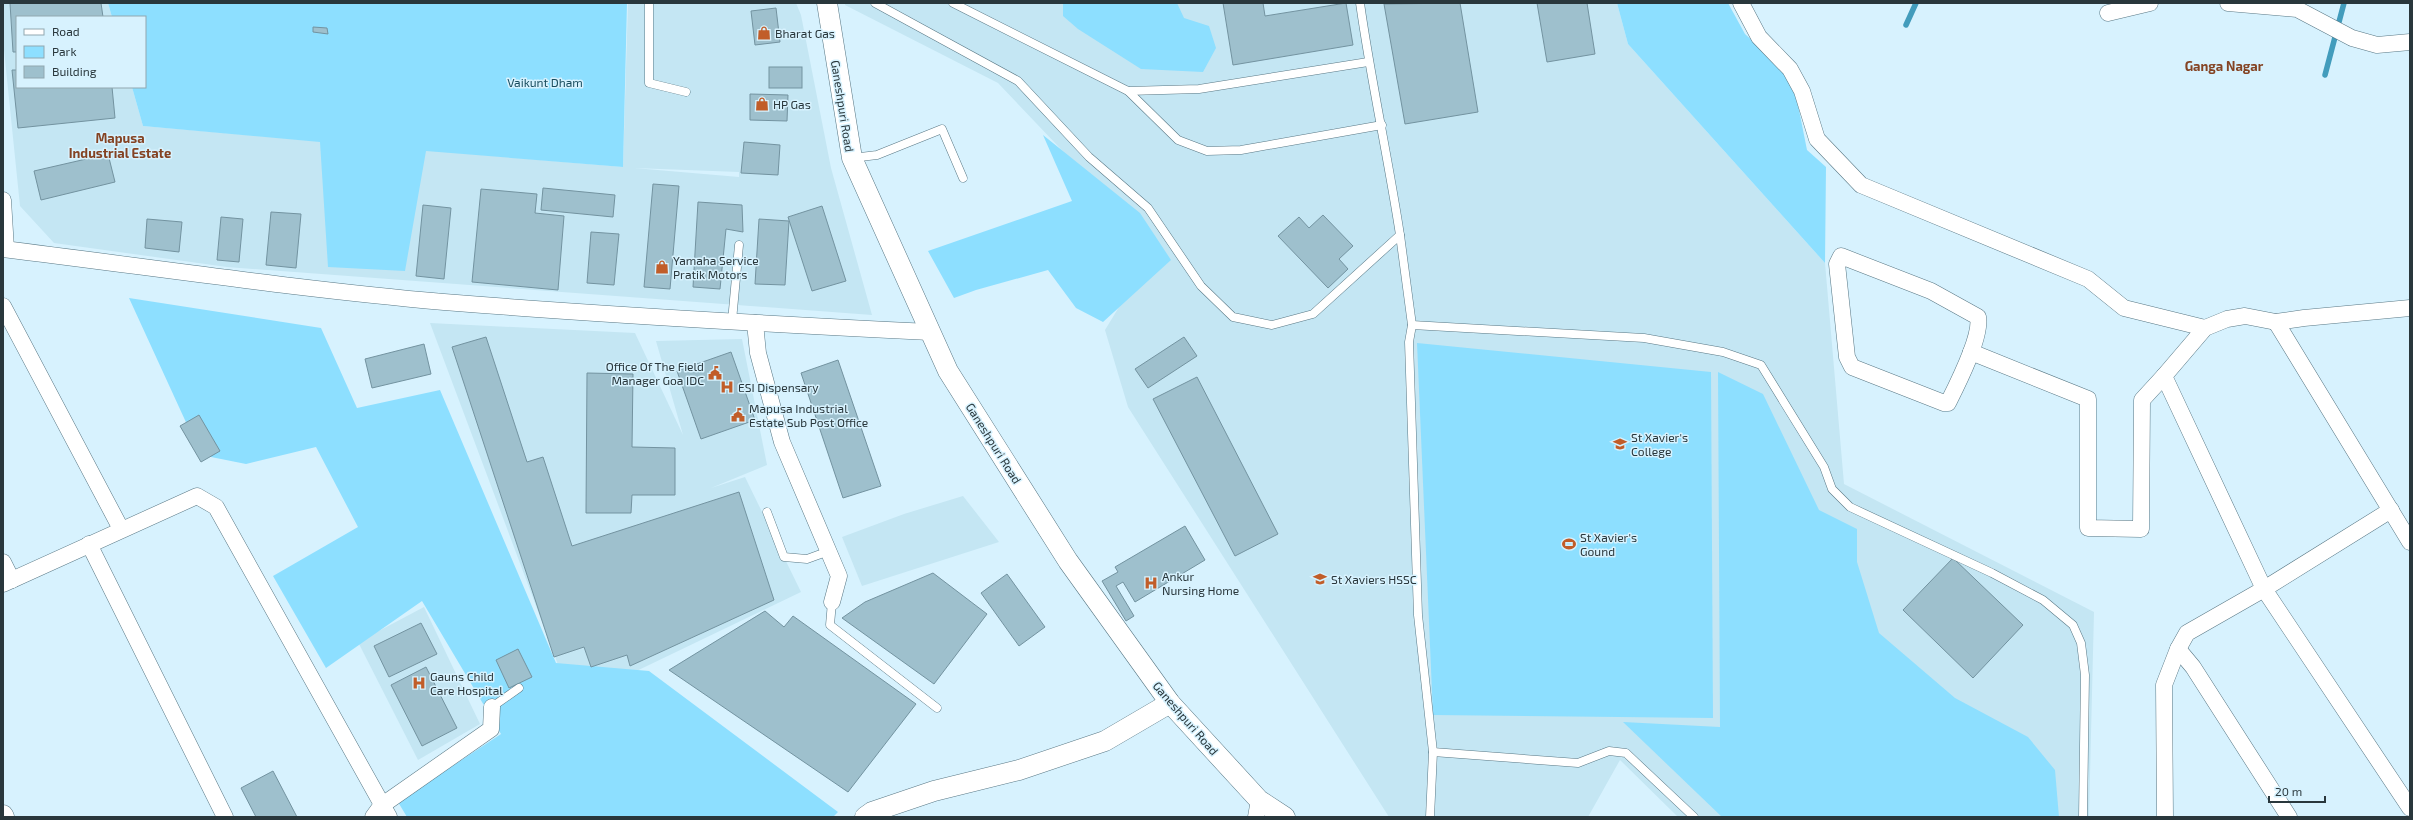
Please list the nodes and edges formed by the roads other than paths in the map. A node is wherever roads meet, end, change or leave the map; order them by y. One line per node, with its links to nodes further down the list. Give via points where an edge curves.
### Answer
1 (649, 3): 13 (lane, via 649,83)
2 (827, 3): 15 (street, Ganeshpuri Road)
3 (875, 3): 18 (lane, via 1018,82 1089,157 1148,208 1201,286 1233,317 1272,325 1313,314)
4 (953, 3): 12 (lane)
5 (1360, 3): 11 (lane)
6 (1741, 3): 27 (street, via 1759,37 1790,69 1802,91 1817,139 1861,185 2088,279 2124,308)
7 (2150, 3): 9 (street)
8 (2228, 3): 10 (street, via 2297,9 2352,38 2377,45)
9 (2108, 13)
10 (2410, 42)
11 (1368, 62): 12 (lane, via 1199,89); 14 (lane)
12 (1128, 91): 14 (lane, via 1178,140 1207,151 1241,150)
13 (686, 92)
14 (1382, 125): 18 (lane)
15 (852, 158): 16 (lane, via 877,155 942,129); 28 (street, Ganeshpuri Road)
16 (963, 178)
17 (3, 200): 20 (street)
18 (1400, 235): 26 (lane)
19 (739, 245): 23 (lane)
20 (5, 249): 23 (street, via 262,284 444,302)
21 (3, 306): 33 (street)
22 (2410, 308): 24 (street)
23 (732, 321): 25 (street)
24 (2276, 322): 27 (street, via 2245,316 2227,319); 31 (street)
25 (755, 323): 28 (street); 36 (street, via 758,353 782,442)
26 (1412, 325): 46 (lane, via 1409,342 1418,616); 56 (lane, via 1644,338 1723,352 1761,365 1824,467 1832,489 1850,507 1992,573 2043,600 2073,625 2081,643 2085,675)
27 (2205, 328): 30 (street)
28 (930, 332): 43 (street, Ganeshpuri Road, via 948,371 1068,561)
29 (1971, 352): 29 (street, via 1946,404 1855,370 1847,357 1838,259 1845,256 1855,259 1931,291 1975,314 1978,317 1978,326); 30 (street, via 2088,399 2088,528 2141,529 2142,400)
30 (2164, 376): 39 (street)
31 (2391, 510): 34 (street); 39 (street)
32 (767, 512): 36 (lane, via 784,557 807,559)
33 (121, 529): 35 (street); 50 (street, via 197,496 216,507)
34 (2410, 542)
35 (89, 544): 38 (street); 51 (street)
36 (829, 551): 40 (street, via 839,576)
37 (3, 562): 38 (street)
38 (8, 582)
39 (2264, 590): 41 (street, via 2187,633); 49 (street)
40 (832, 602): 45 (lane, via 830,625)
41 (2178, 649): 47 (street, via 2164,685); 59 (street, via 2193,667)
42 (519, 688): 44 (lane)
43 (1170, 703): 48 (street, Ganeshpuri Road); 52 (street, via 1105,741 1019,770 934,791 872,812)
44 (492, 707): 50 (street, via 491,729)
45 (937, 708)
46 (1433, 752): 54 (lane); 55 (lane, via 1578,763 1609,751 1626,753)
47 (2165, 801): 57 (street); 58 (street)
48 (1258, 808): 53 (street, Ganeshpuri Road)
49 (2410, 808)
50 (381, 813)
51 (225, 817)
52 (865, 817)
53 (1285, 817)
54 (1430, 817)
55 (1694, 817)
56 (2083, 817)
57 (2165, 817)
58 (2177, 817)
59 (2290, 817)

